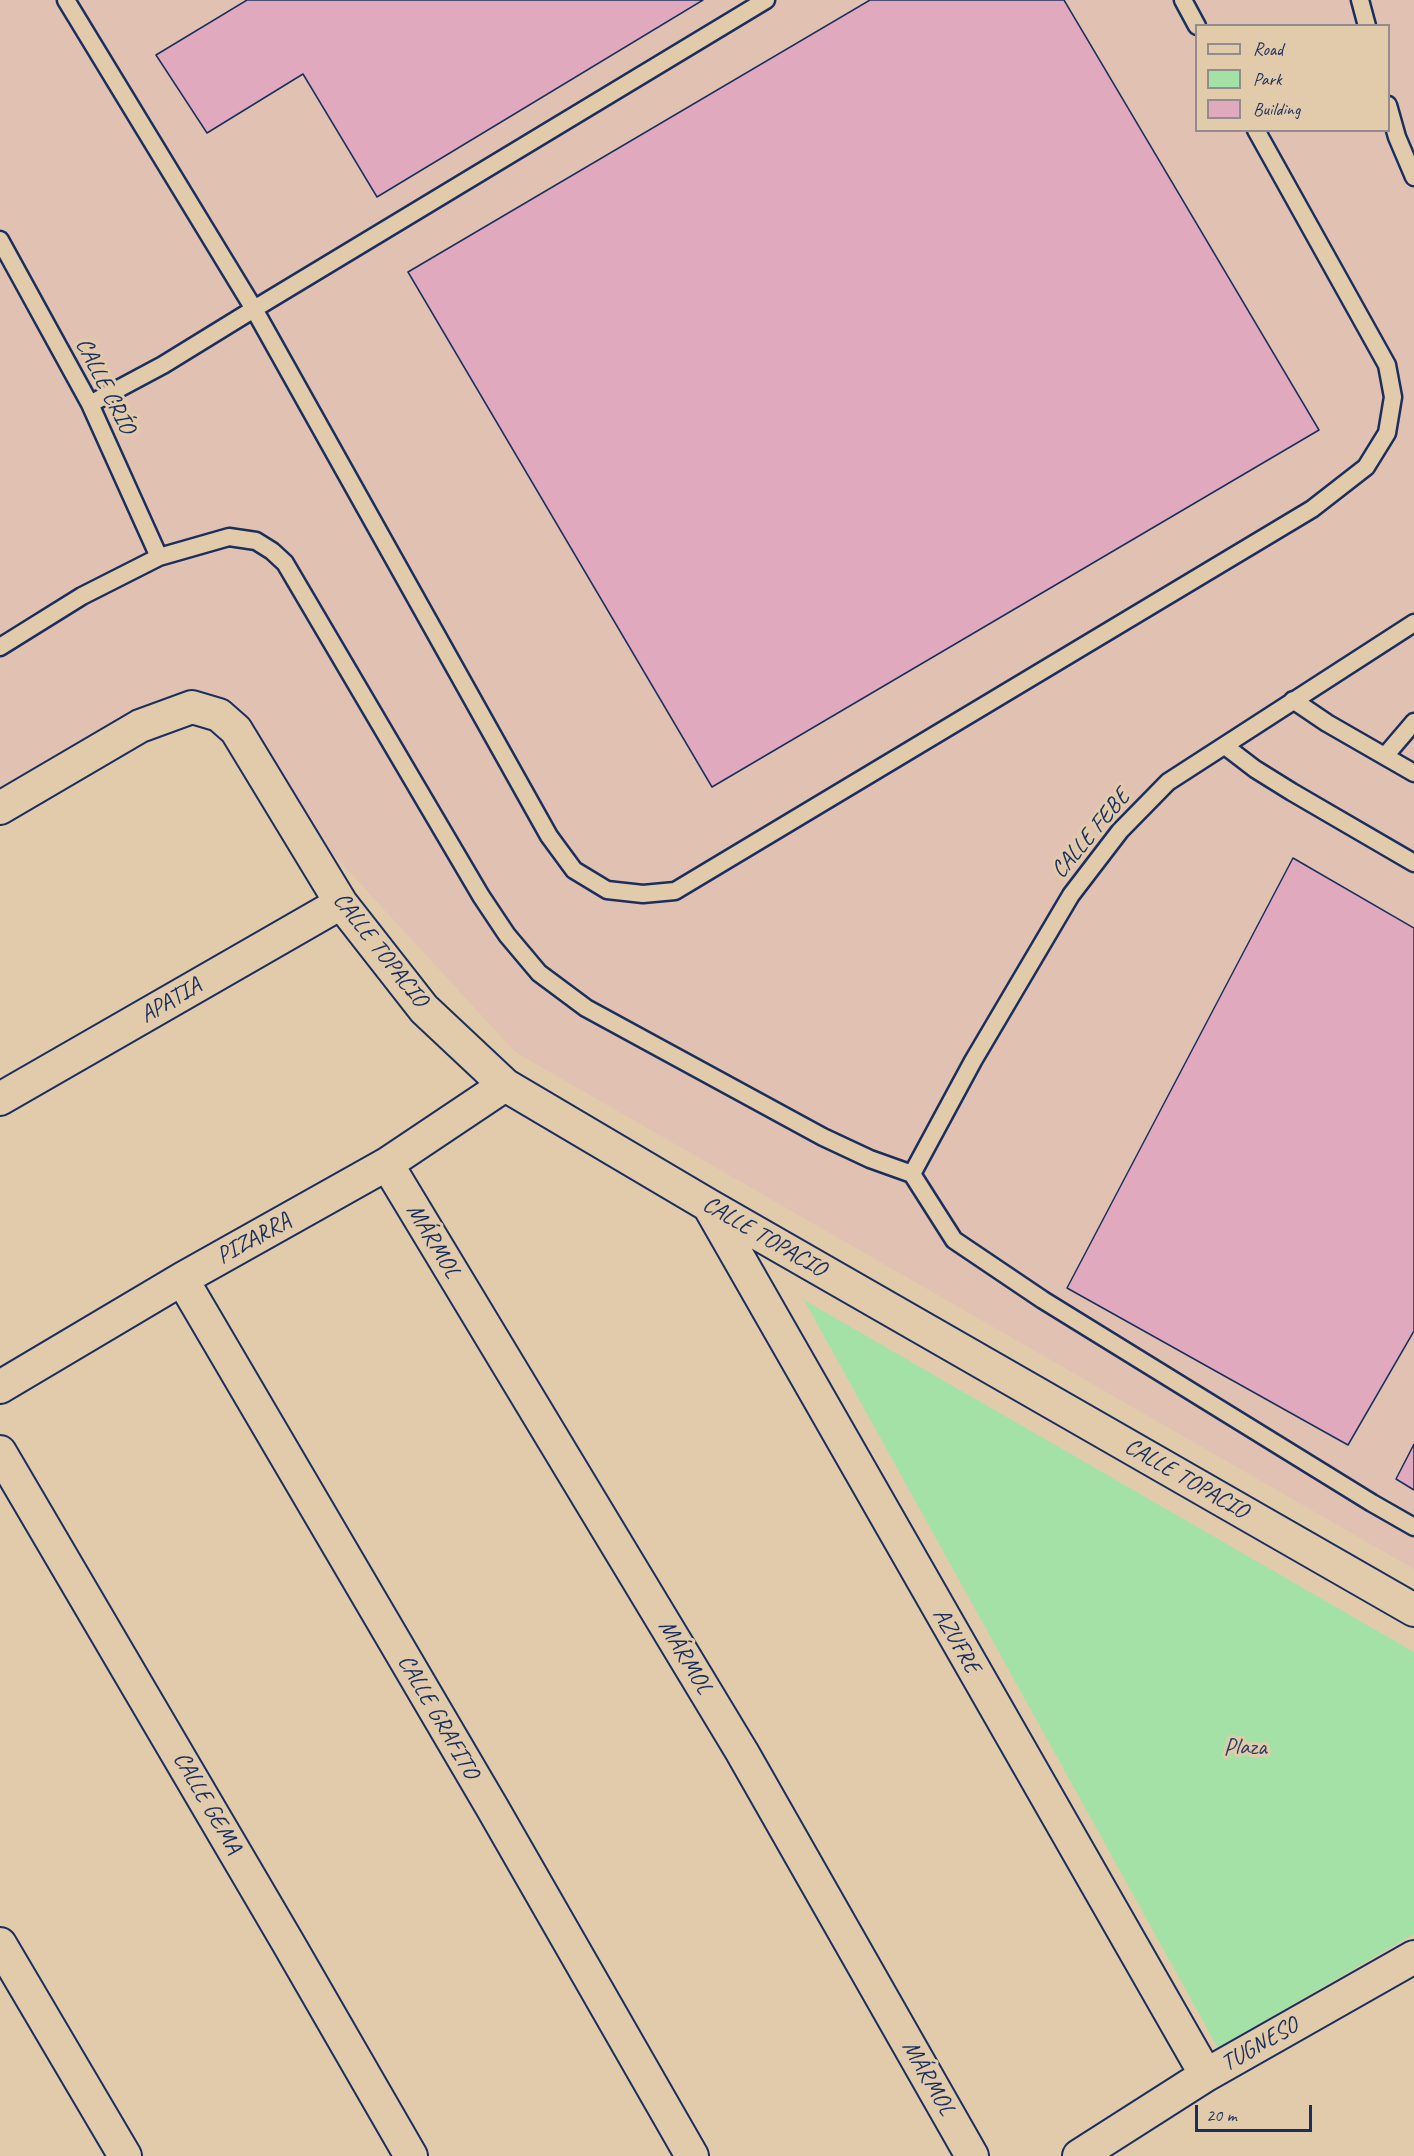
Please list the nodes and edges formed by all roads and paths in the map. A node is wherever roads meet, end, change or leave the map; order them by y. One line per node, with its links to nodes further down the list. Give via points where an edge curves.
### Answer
1 (66, 0): 11 (lane)
2 (766, 0): 11 (lane)
3 (1183, 0): 5 (lane)
4 (1360, 0): 6 (lane)
5 (1196, 24)
6 (1366, 24)
7 (1390, 109): 9 (lane)
8 (1257, 132): 11 (lane, via 1387,365 1393,398 1387,433 1366,467 1312,509 675,891 643,894 607,890 574,870 544,825)
9 (1414, 177)
10 (0, 240): 12 (lane, CALLE CRÍO)
11 (254, 309): 12 (lane)
12 (90, 404): 13 (lane, CALLE CRÍO)
13 (159, 557): 15 (lane, via 82,596); 27 (lane, via 228,537 256,541 285,563 481,896 539,973 586,1008 813,1131)
14 (1414, 623): 16 (lane, CALLE FEBE)
15 (0, 647)
16 (1293, 700): 18 (lane, CALLE FEBE); 19 (lane)
17 (1414, 722): 19 (lane)
18 (1225, 746): 22 (lane, via 1292,792); 27 (lane, CALLE FEBE, via 1168,782 1120,831 1071,895)
19 (1385, 756): 20 (lane)
20 (1414, 773)
21 (0, 808): 23 (street, CALLE TOPACIO, via 140,726 192,707 219,715 236,730)
22 (1414, 863)
23 (341, 903): 24 (street, CALLE TOPACIO, via 424,1009); 25 (street, APATIA)
24 (505, 1085): 26 (street, PIZARRA); 28 (street, CALLE TOPACIO)
25 (0, 1100)
26 (387, 1164): 29 (street, PIZARRA); 40 (street, MÁRMOL, via 742,1752)
27 (912, 1174): 32 (lane, via 954,1240 1043,1300)
28 (708, 1205): 33 (street, CALLE TOPACIO); 36 (street, AZUFRE)
29 (182, 1279): 30 (street, PIZARRA); 39 (street, CALLE GRAFITO)
30 (0, 1387)
31 (0, 1452): 38 (street, CALLE GEMA)
32 (1414, 1527)
33 (1414, 1610)
34 (0, 1944): 37 (street)
35 (1414, 1957): 36 (street, TUGNESO)
36 (1206, 2075): 41 (street, TUGNESO)
37 (125, 2156)
38 (411, 2156)
39 (692, 2156)
40 (972, 2156)
41 (1079, 2156)

